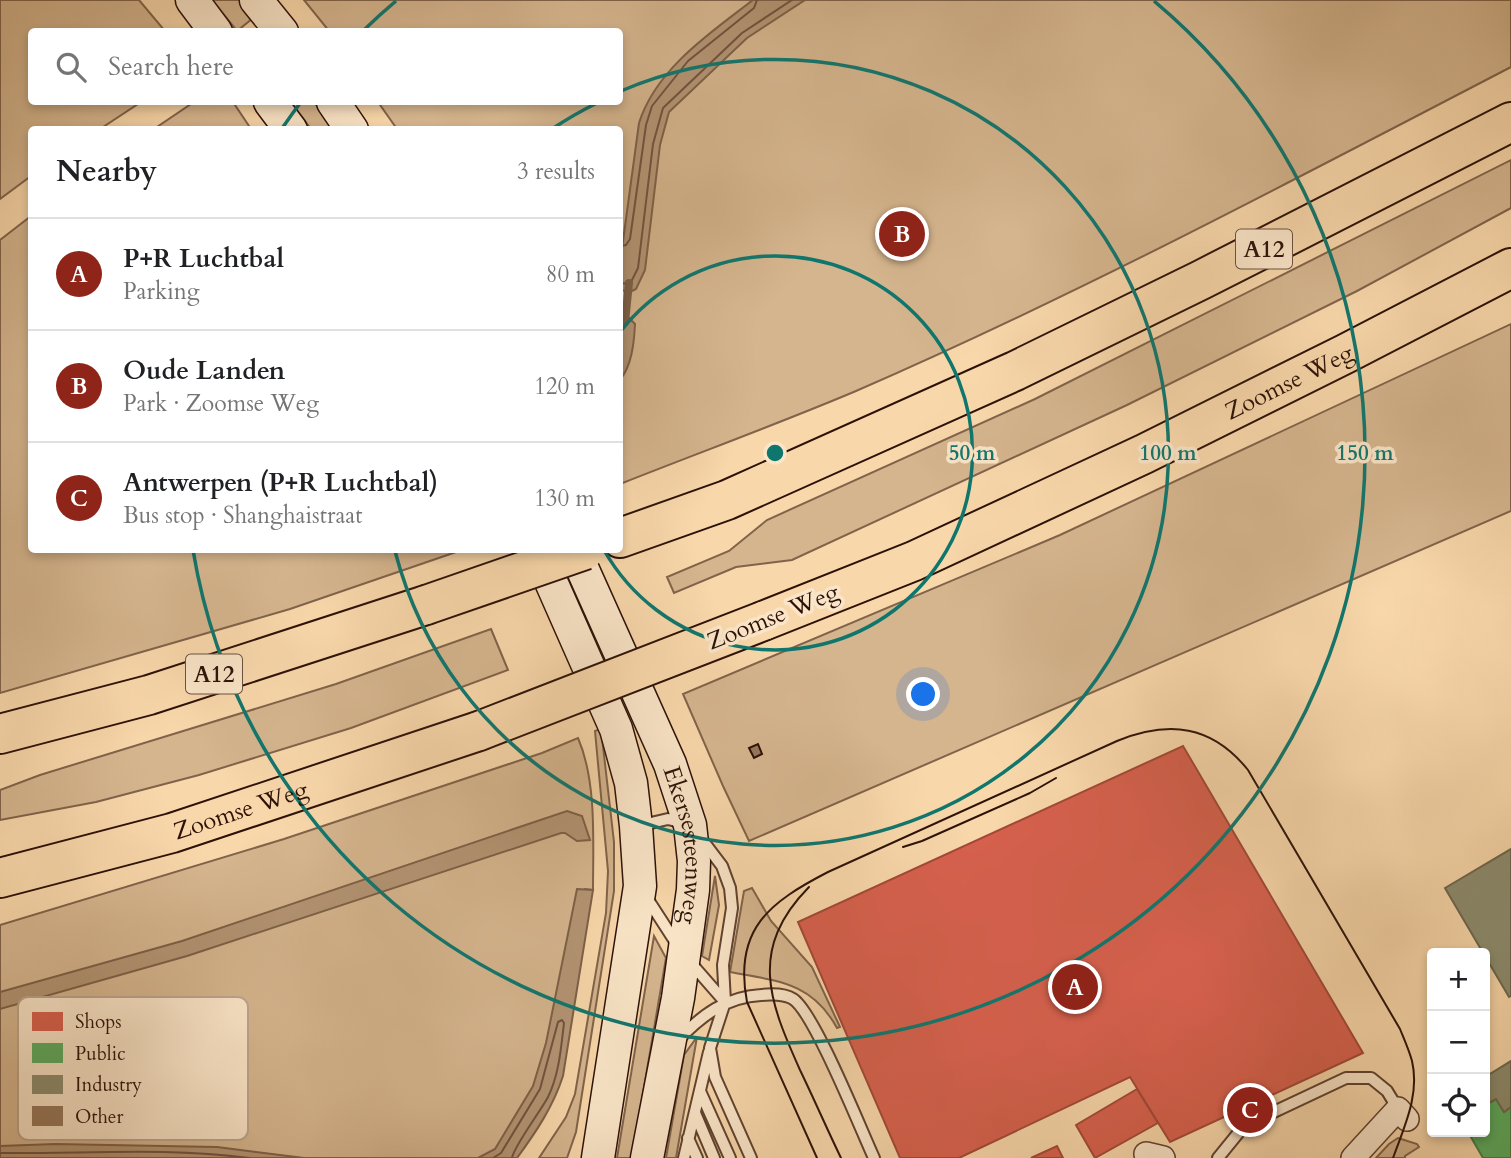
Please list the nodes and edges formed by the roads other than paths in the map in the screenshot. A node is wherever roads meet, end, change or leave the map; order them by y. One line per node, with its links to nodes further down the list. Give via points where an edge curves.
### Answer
1 (192, 0): 3 (main road)
2 (256, 0): 4 (main road)
3 (213, 28)
4 (279, 28)
5 (272, 105): 8 (main road)
6 (335, 105): 9 (main road)
7 (1511, 122): 11 (highway, A12, via 1015,371 727,500)
8 (289, 126)
9 (349, 126)
10 (1503, 273): 18 (highway, Zoomse Weg, bridge, via 1144,454 914,561 478,732 172,833)
11 (623, 537)
12 (538, 553): 17 (main road, Ekersesteenweg, via 616,729 631,783)
13 (575, 553): 16 (main road, Ekersesteenweg, via 670,764)
14 (576, 553): 15 (highway, A12, bridge, via 149,695)
15 (0, 734)
16 (690, 825): 17 (lane, via 668,819); 20 (main road, Ekersesteenweg, via 693,890); 21 (lane, via 722,866 730,888)
17 (636, 826): 19 (main road, Ekersesteenweg)
18 (0, 878)
19 (640, 886): 20 (lane); 27 (main road, Ekersesteenweg)
20 (684, 954): 21 (lane); 23 (main road, Ekersesteenweg)
21 (724, 1002): 22 (lane); 23 (lane); 37 (lane, via 771,994 793,999 821,1042)
22 (710, 1048): 24 (lane); 36 (lane, via 715,1077)
23 (667, 1052): 29 (main road, Ekersesteenweg)
24 (700, 1091): 25 (lane); 35 (lane)
25 (695, 1113): 28 (lane); 34 (lane)
26 (1402, 1114): 38 (lane, via 1387,1091 1371,1078 1346,1078 1244,1126); 39 (street)
27 (602, 1123): 30 (main road); 31 (main road, Ekersesteenweg)
28 (688, 1138): 32 (lane); 33 (lane)
29 (651, 1151)
30 (586, 1158)
31 (598, 1158)
32 (684, 1158)
33 (697, 1158)
34 (714, 1158)
35 (730, 1158)
36 (751, 1158)
37 (874, 1158)
38 (1218, 1158)
39 (1353, 1158)

